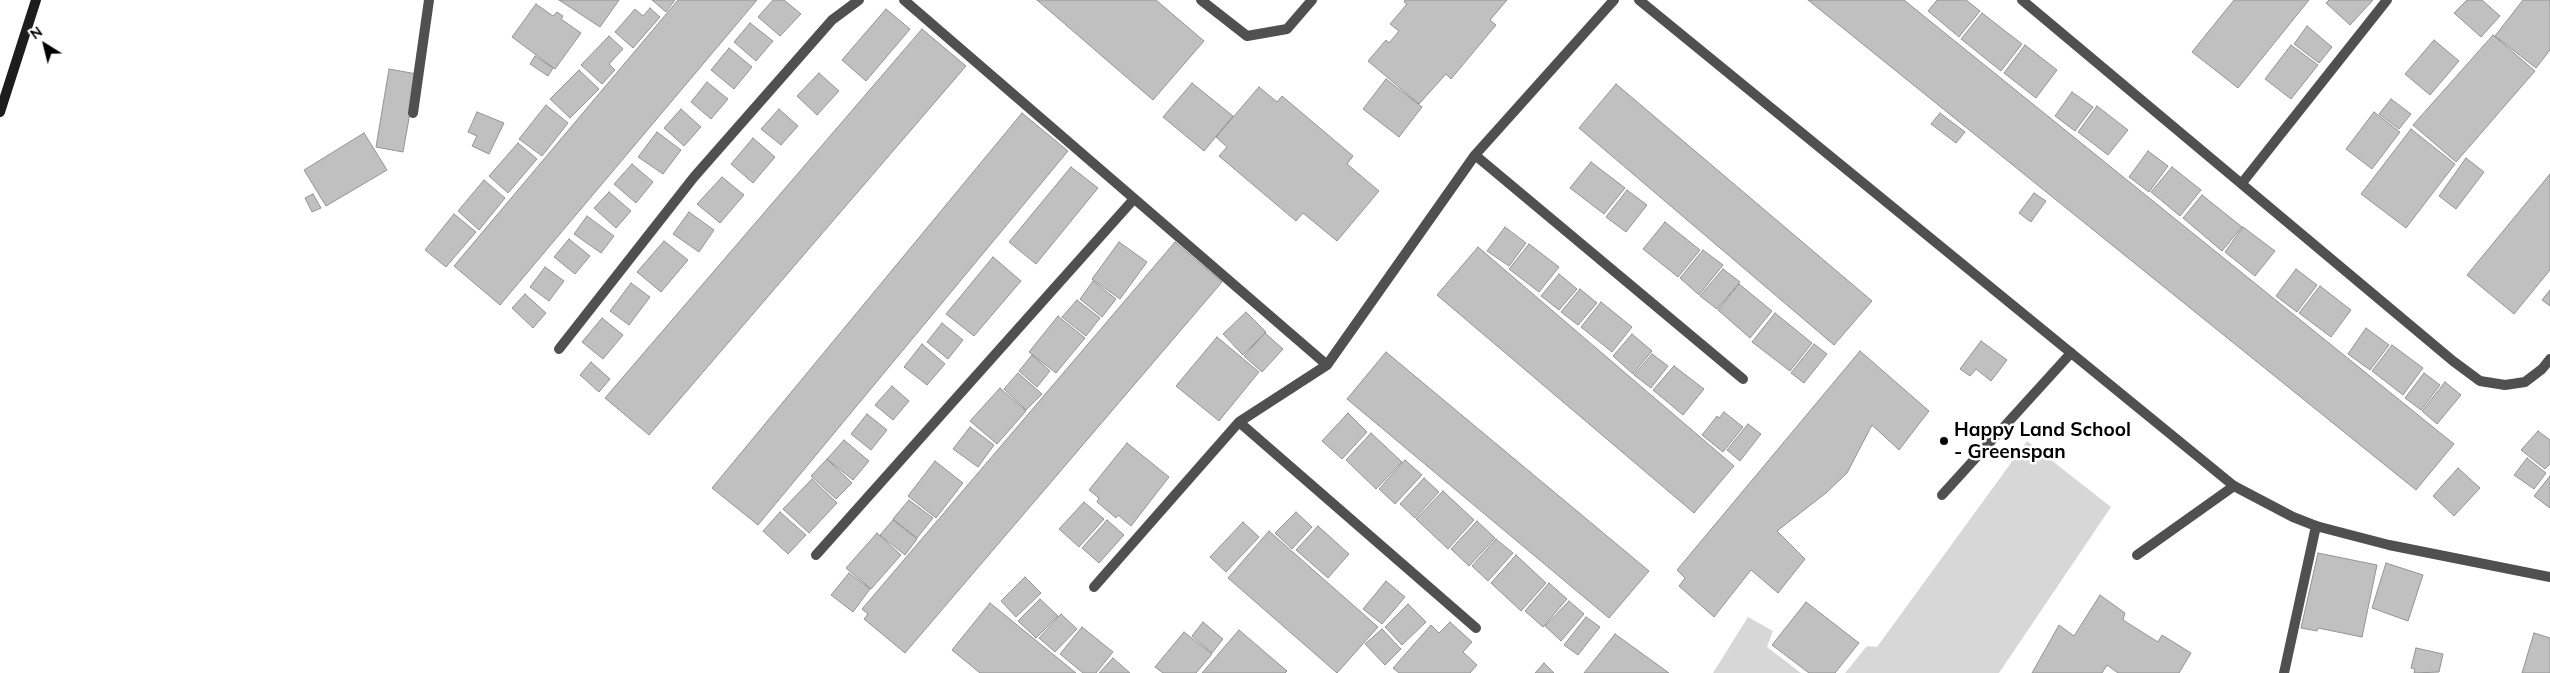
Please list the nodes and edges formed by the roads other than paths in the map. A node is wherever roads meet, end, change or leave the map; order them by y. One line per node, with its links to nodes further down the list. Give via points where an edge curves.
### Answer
1 (36, 0): 11 (main road)
2 (429, 0): 12 (street)
3 (859, 0): 16 (street, via 832,20 694,177)
4 (904, 0): 15 (street)
5 (1201, 0): 6 (street, via 1247,36 1287,29)
6 (1312, 0)
7 (1614, 0): 13 (street)
8 (1639, 0): 17 (street)
9 (2022, 0): 14 (street)
10 (2387, 0): 14 (street)
11 (0, 112)
12 (413, 113)
13 (1475, 154): 19 (street); 20 (street)
14 (2242, 183): 18 (street, via 2480,380 2505,386 2525,382)
15 (1133, 200): 19 (street); 25 (street)
16 (559, 349)
17 (2071, 353): 22 (street); 23 (street)
18 (2550, 359)
19 (1327, 365): 21 (street)
20 (1743, 380)
21 (1239, 422): 28 (street); 29 (street)
22 (2234, 486): 24 (street); 26 (street)
23 (1942, 495)
24 (2316, 526): 27 (street, via 2388,545); 30 (street)
25 (816, 554)
26 (2137, 555)
27 (2550, 577)
28 (1094, 587)
29 (1476, 628)
30 (2284, 673)

